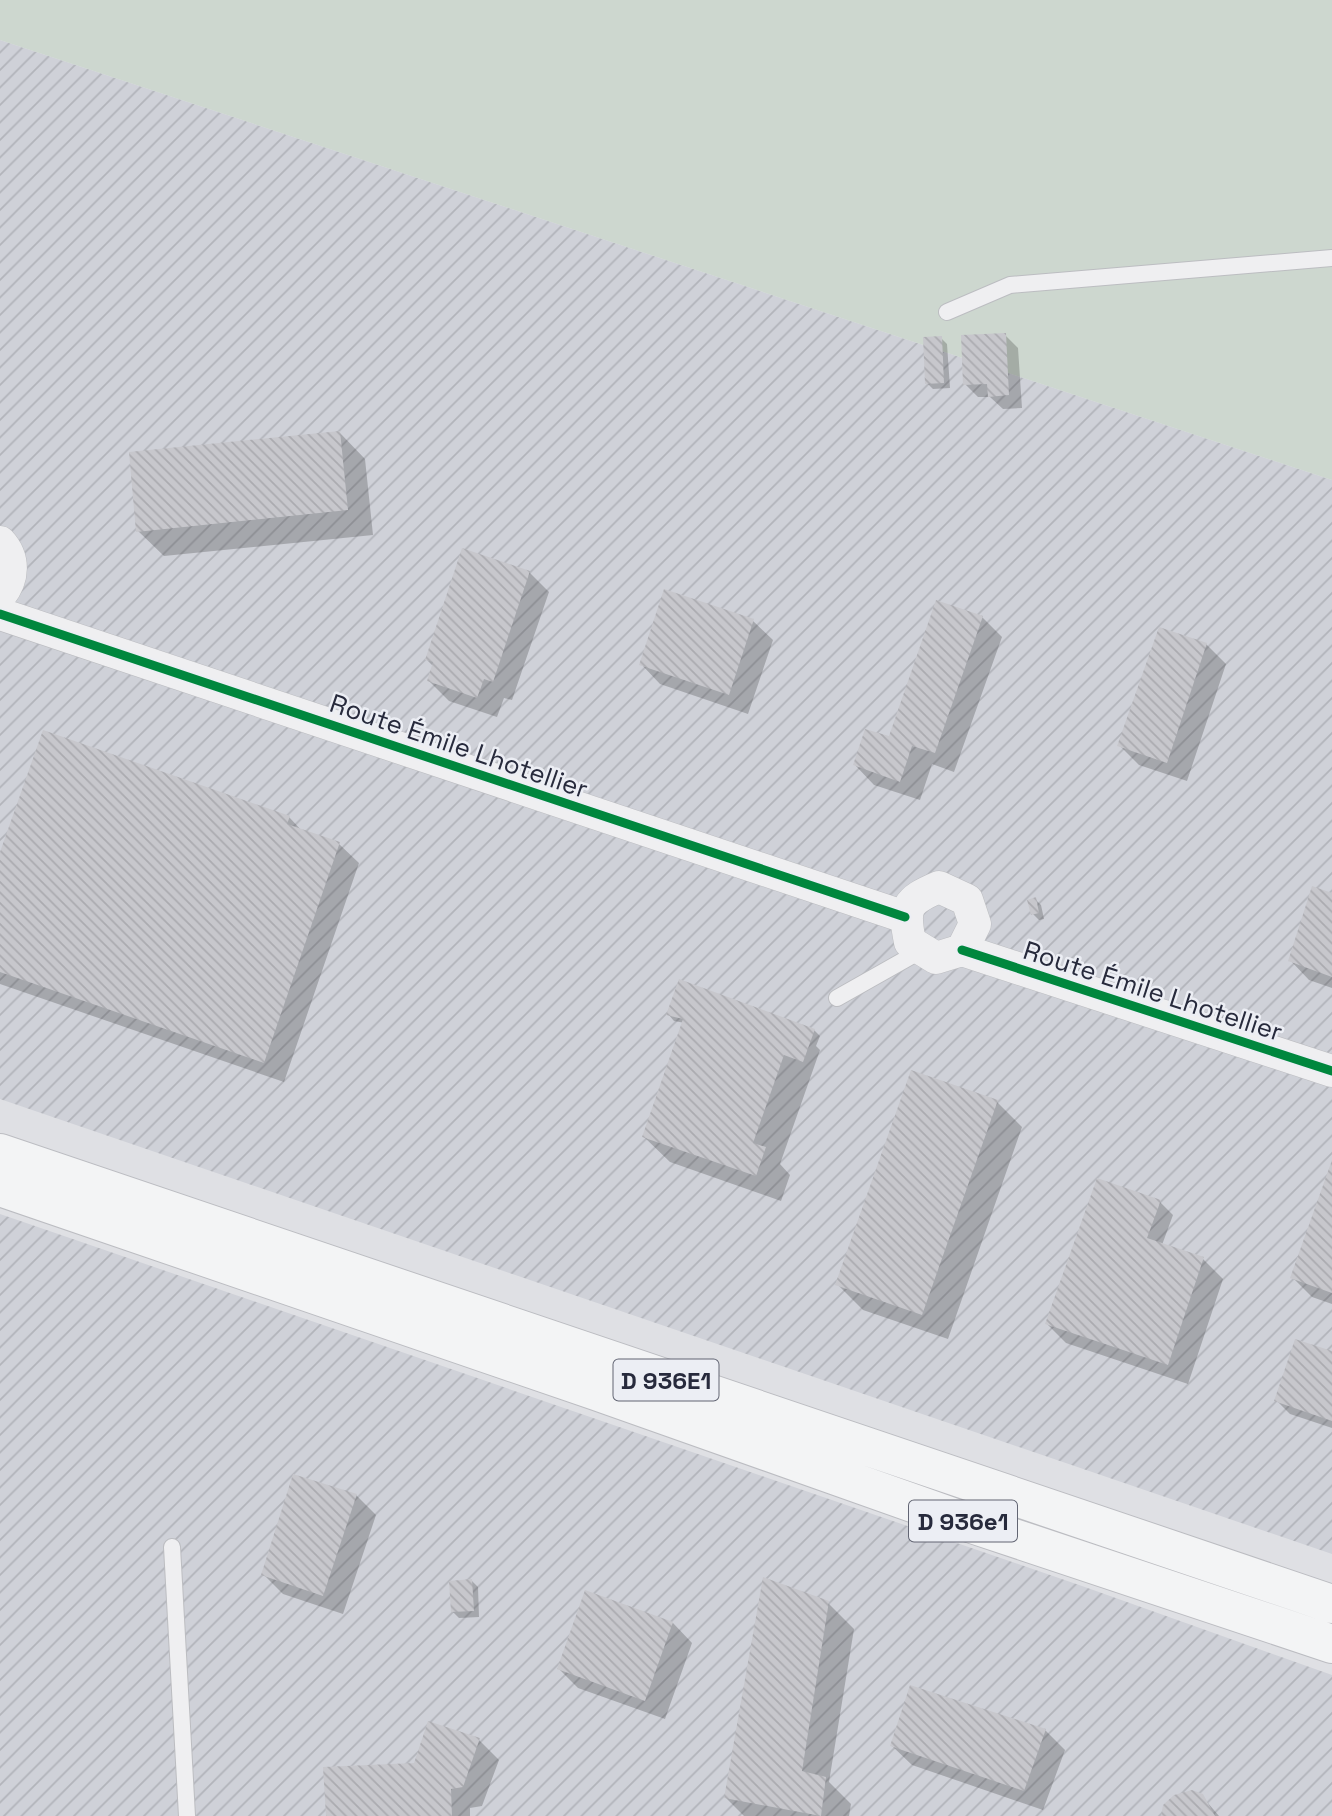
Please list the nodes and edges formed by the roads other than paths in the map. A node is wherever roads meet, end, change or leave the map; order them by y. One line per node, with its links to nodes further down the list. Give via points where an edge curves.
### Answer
1 (1332, 258): 2 (lane, via 1010,285)
2 (947, 312)
3 (0, 542): 4 (street, via 10,556 11,570)
4 (0, 596)
5 (0, 614): 6 (street, Route Émile Lhotellier)
6 (905, 917): 7 (street, via 910,942); 8 (street, via 915,897 939,887 967,900 975,924)
7 (922, 950): 8 (street, via 936,958); 9 (lane)
8 (962, 950): 10 (street, Route Émile Lhotellier)
9 (837, 998)
10 (1332, 1071)
11 (0, 1153): 15 (main road, D 936E1)
12 (0, 1187): 13 (main road, D 936E1)
13 (596, 1391): 16 (main road, D 936e1, via 972,1524)
14 (172, 1547): 17 (lane)
15 (1332, 1604)
16 (1332, 1644)
17 (187, 1816)

